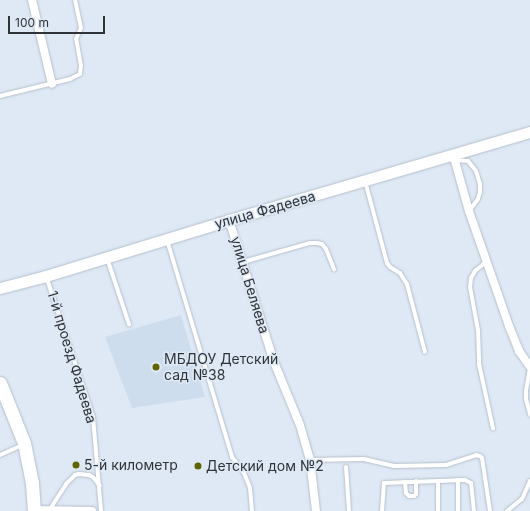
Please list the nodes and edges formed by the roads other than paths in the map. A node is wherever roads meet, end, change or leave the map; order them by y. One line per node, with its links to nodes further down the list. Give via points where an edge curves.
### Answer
1 (32, 0): 3 (street)
2 (75, 0): 3 (lane, via 81,28 76,39 80,74 70,80)
3 (52, 84): 4 (lane)
4 (0, 96)
5 (530, 132): 6 (main road, улица Фадеева)
6 (454, 157): 7 (main road, улица Фадеева); 8 (street); 8 (lane, via 468,161 476,171 480,184 478,199)
7 (365, 181): 9 (main road, улица Фадеева); 18 (lane, via 387,263 400,273 407,284)
8 (469, 211): 13 (street)
9 (229, 220): 10 (main road, улица Фадеева); 12 (street, улица Беляева)
10 (167, 240): 11 (main road, улица Фадеева); 38 (lane, via 232,457 244,473 250,488)
11 (107, 258): 15 (main road, улица Фадеева); 17 (lane)
12 (243, 262): 14 (lane, via 317,243 326,249); 25 (street, улица Беляева, via 274,362 300,425)
13 (486, 262): 19 (street, via 519,352); 22 (lane, via 475,271 470,287 478,330 479,364)
14 (334, 269)
15 (46, 276): 16 (main road, улица Фадеева); 32 (lane, 1-й проезд Фадеева, via 93,417)
16 (0, 288)
17 (129, 324)
18 (425, 352)
19 (530, 368): 21 (lane, via 526,399)
20 (0, 383): 23 (highway)
21 (530, 414)
22 (493, 428)
23 (24, 444): 24 (lane); 33 (highway, via 32,483)
24 (0, 455)
25 (310, 460): 39 (street, улица Беляева); 45 (lane, via 364,459 394,466 446,464 480,456)
26 (346, 467): 40 (lane)
27 (458, 480): 28 (lane); 43 (lane); 44 (lane, via 471,483)
28 (438, 481): 31 (lane); 42 (lane)
29 (530, 481): 46 (lane, via 522,499)
30 (406, 482): 31 (lane); 31 (lane, via 406,493 414,496); 41 (lane, via 384,483)
31 (416, 482)
32 (100, 486): 34 (lane, via 89,475 75,475 63,488); 37 (lane, 1-й проезд Фадеева)
33 (34, 510): 34 (street)
34 (50, 510): 35 (street)
35 (60, 510): 36 (street)
36 (92, 511)
37 (101, 511)
38 (252, 511)
39 (316, 511)
40 (350, 511)
41 (382, 511)
42 (438, 511)
43 (458, 511)
44 (474, 511)
45 (490, 511)
46 (507, 511)

